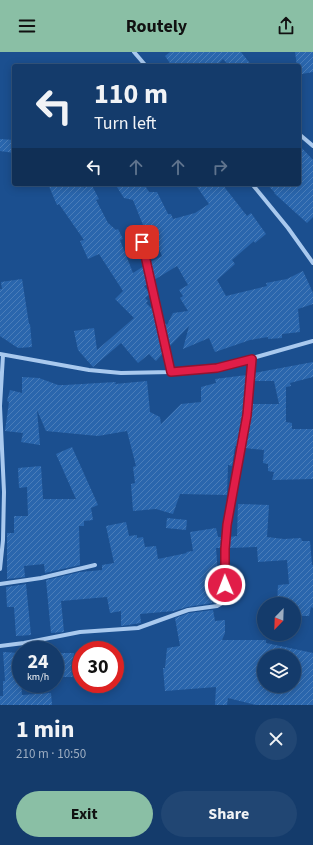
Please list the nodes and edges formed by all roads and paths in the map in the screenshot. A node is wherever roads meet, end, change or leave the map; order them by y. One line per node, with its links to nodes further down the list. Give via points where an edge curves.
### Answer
1 (136, 52): 2 (street)
2 (145, 64)
3 (301, 136): 4 (street)
4 (313, 146)
5 (254, 186): 7 (street)
6 (142, 242): 11 (street)
7 (313, 263)
8 (313, 341): 10 (street)
9 (1, 355): 11 (street, via 88,370 121,373); 13 (street, via 0,406 4,492)
10 (252, 359): 11 (street, via 217,368); 15 (street, via 247,415 228,514 222,604 188,610 138,628 80,632)
11 (171, 372)
12 (96, 565): 14 (street, via 41,578)
13 (0, 569)
14 (0, 584)
15 (0, 646)

